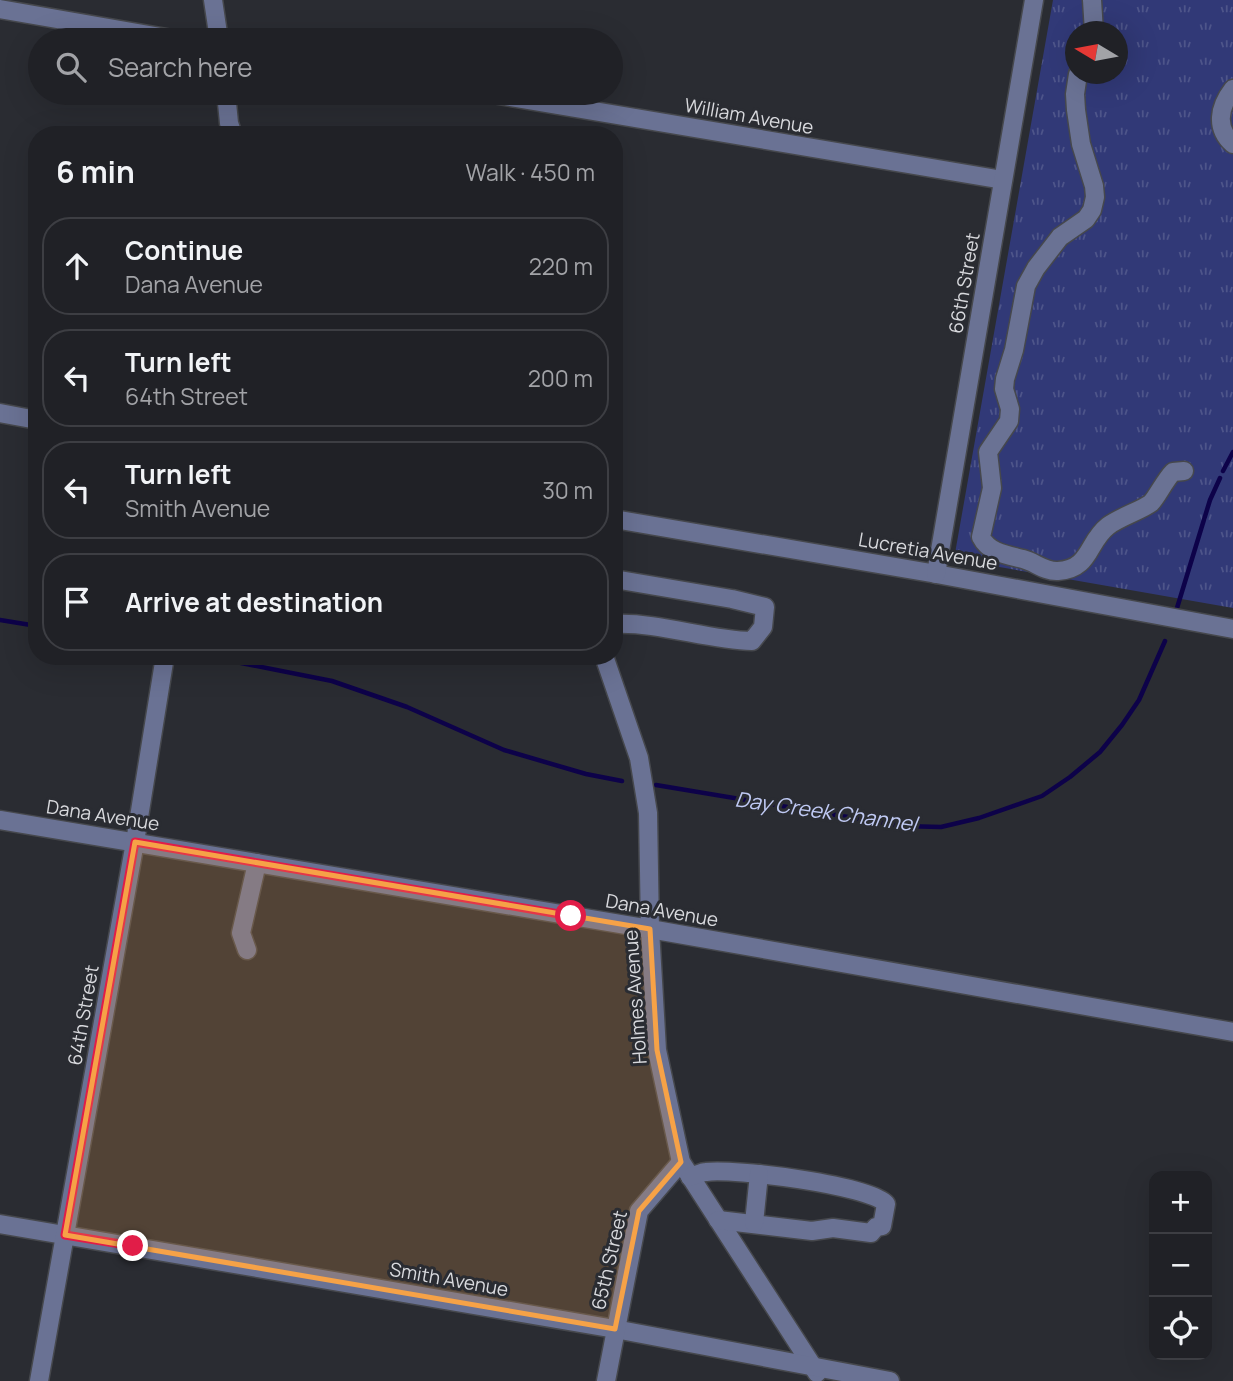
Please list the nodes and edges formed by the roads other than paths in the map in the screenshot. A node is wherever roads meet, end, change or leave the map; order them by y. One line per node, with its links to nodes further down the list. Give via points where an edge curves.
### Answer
1 (213, 0): 7 (street)
2 (1034, 0): 14 (street, 66th Street)
3 (1092, 0): 5 (street)
4 (0, 9): 6 (street)
5 (1093, 21)
6 (109, 28)
7 (217, 28)
8 (1076, 84): 17 (street, via 1081,144 1095,197 1086,219 1060,237 1026,285 1005,379 1009,421 988,452 992,488 981,537 1003,554 1047,570 1067,570 1087,557 1108,526 1152,502 1173,472)
9 (1233, 89): 13 (street, via 1220,119 1222,131)
10 (227, 105): 12 (street)
11 (558, 105): 14 (street, William Avenue)
12 (230, 126)
13 (1233, 144)
14 (1003, 180): 19 (street, 66th Street)
15 (0, 413): 16 (street)
16 (28, 418)
17 (1184, 471)
18 (623, 521): 19 (street, Lucretia Avenue)
19 (936, 574): 22 (street, Lucretia Avenue)
20 (623, 580): 21 (street, via 765,607 762,627 752,641)
21 (623, 624)
22 (1227, 628)
23 (164, 665): 26 (street, 64th Street)
24 (607, 665): 28 (street, Holmes Avenue, via 639,758 648,813)
25 (0, 820): 26 (street, Dana Avenue)
26 (135, 842): 27 (street, Dana Avenue); 36 (street, 64th Street)
27 (257, 863): 28 (street, Dana Avenue); 29 (street, via 241,933)
28 (650, 929): 30 (street, Dana Avenue); 31 (street, Holmes Avenue, via 657,1050)
29 (247, 950)
30 (1233, 1031)
31 (686, 1170): 32 (street); 33 (street, Holmes Avenue); 37 (street, 65th Street, via 639,1211)
32 (759, 1174): 34 (street); 34 (street, via 859,1190 886,1204 882,1226 871,1233)
33 (718, 1220): 34 (street); 38 (street, Holmes Avenue)
34 (754, 1223)
35 (0, 1224): 36 (street, Smith Avenue)
36 (65, 1235): 37 (street, Smith Avenue); 39 (street, 64th Street)
37 (615, 1329): 38 (street, Smith Avenue); 40 (street, 65th Street)
38 (818, 1374): 41 (street, Smith Avenue)
39 (38, 1381)
40 (606, 1381)
41 (890, 1381)

